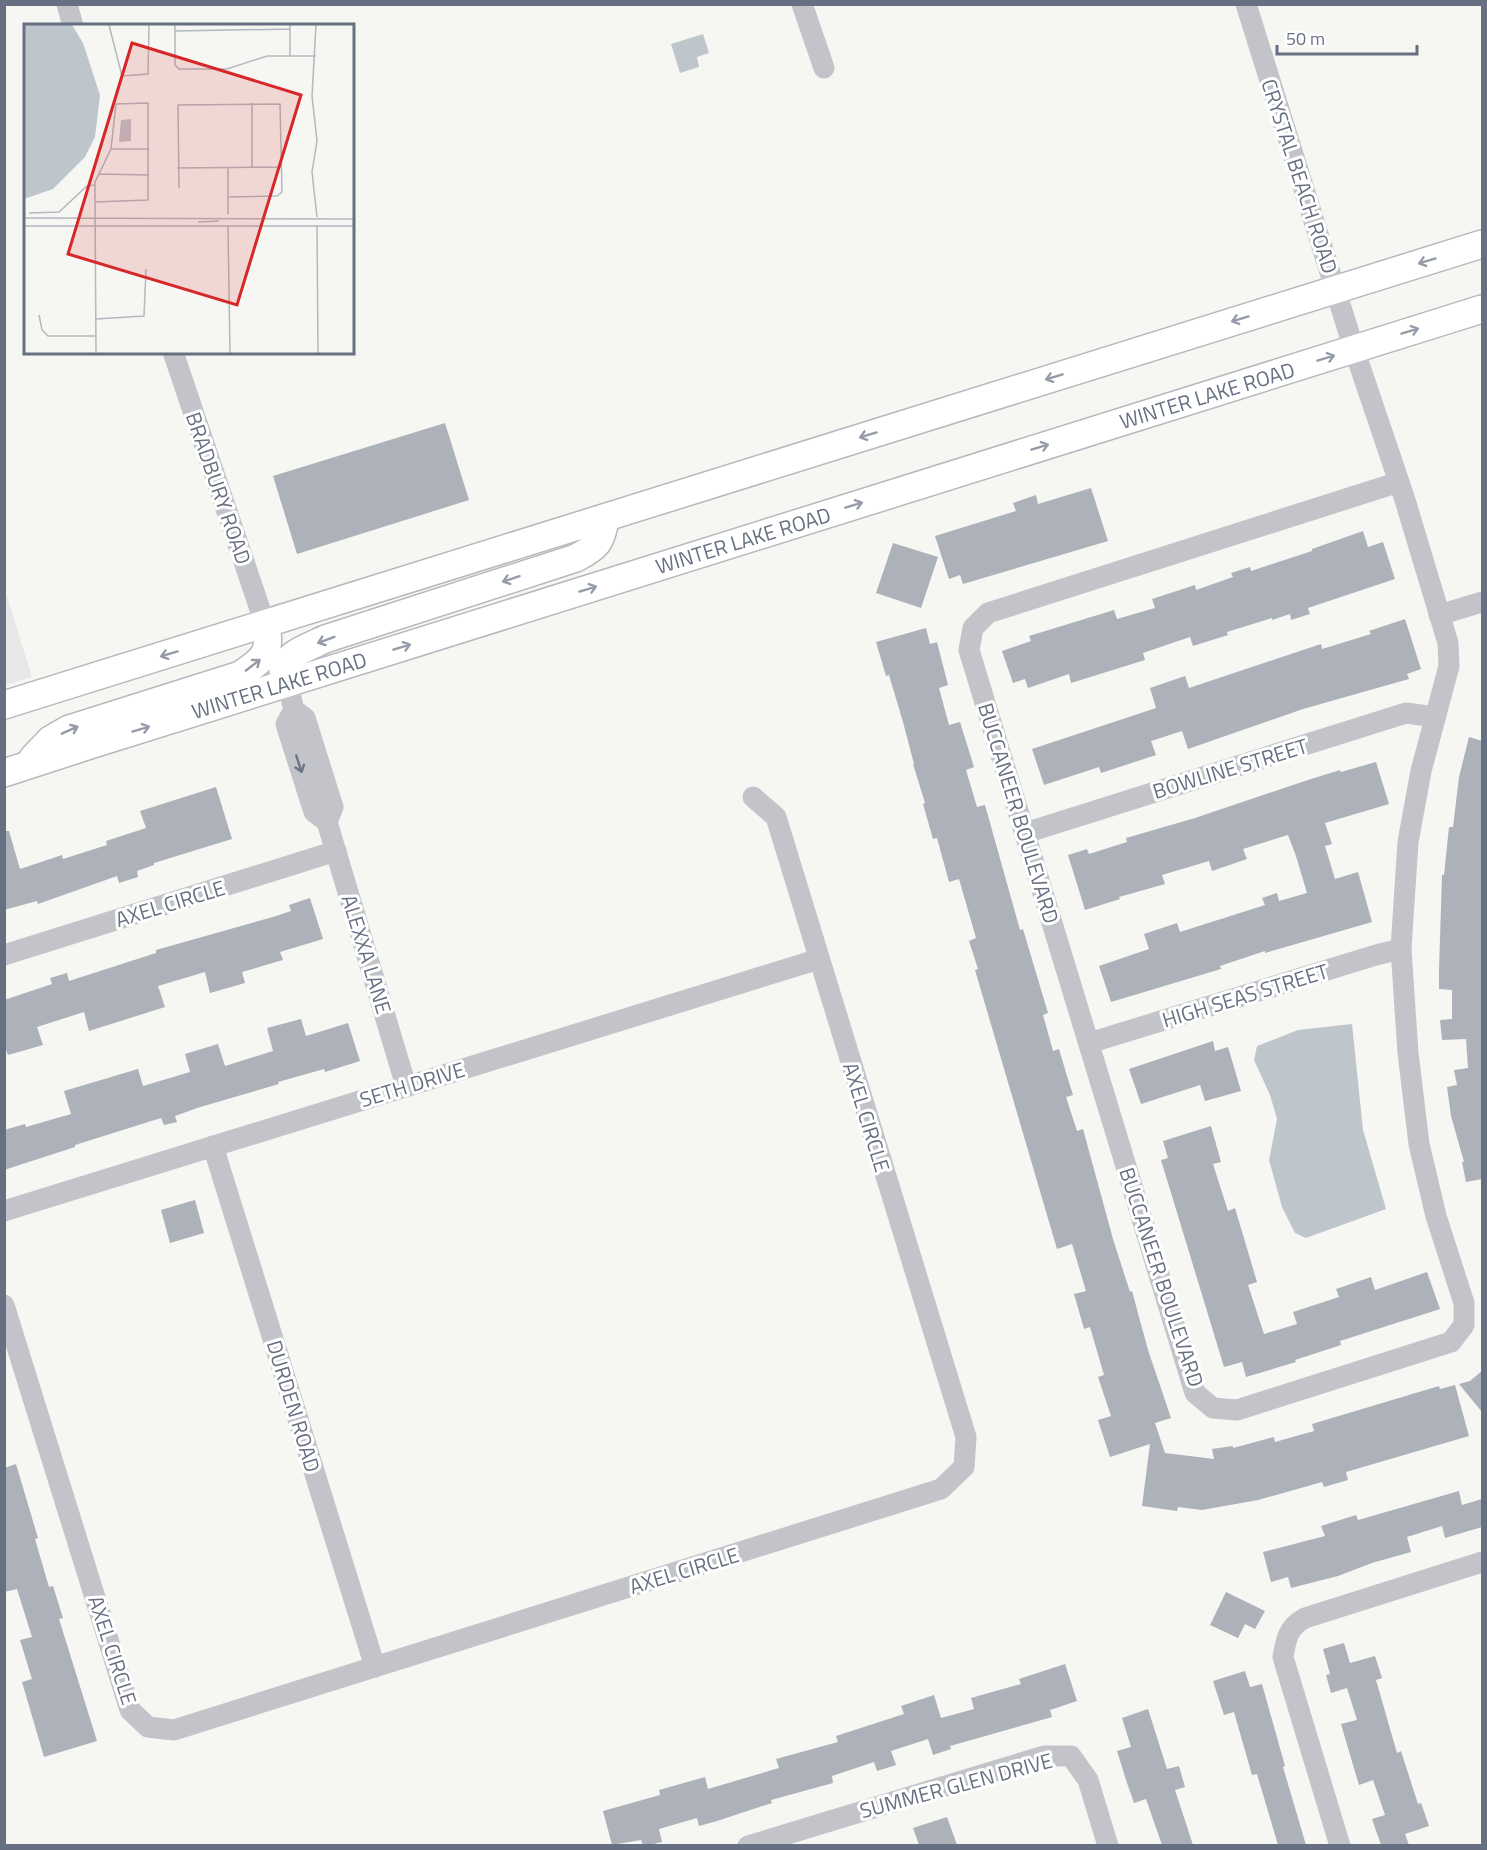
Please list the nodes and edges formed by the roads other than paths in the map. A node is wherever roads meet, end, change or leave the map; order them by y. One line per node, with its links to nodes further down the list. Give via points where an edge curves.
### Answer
1 (67, 4): 4 (street)
2 (802, 4): 5 (street)
3 (1246, 4): 7 (street, CRYSTAL BEACH ROAD)
4 (72, 24)
5 (824, 68)
6 (1482, 244): 7 (main road, one-way to 7)
7 (1336, 290): 9 (street, CRYSTAL BEACH ROAD); 12 (main road, one-way to 12)
8 (1482, 309): 9 (main road, WINTER LAKE ROAD, one-way to 8)
9 (1354, 349): 11 (street, BUCCANEER BOULEVARD); 16 (main road, WINTER LAKE ROAD, one-way to 9)
10 (174, 354): 15 (street, BRADBURY ROAD)
11 (1399, 482): 14 (street, BUCCANEER BOULEVARD); 21 (street, BUCCANEER BOULEVARD, via 988,613 973,628 969,650)
12 (605, 518): 15 (main road); 16 (main road, one-way to 16, via 603,535 593,549 576,558 325,639 297,652 285,663)
13 (1482, 602): 14 (street)
14 (1439, 615): 18 (street, BUCCANEER BOULEVARD, via 1448,643 1449,666)
15 (265, 624): 17 (main road, one-way to 17); 19 (main road, one-way to 15, via 69,729 240,675 263,658 268,649)
16 (286, 683): 19 (main road, WINTER LAKE ROAD, one-way to 16); 22 (street, ALEXXA LANE, via 294,710 286,724 314,812 327,822)
17 (4, 705)
18 (1435, 717): 21 (street, BOWLINE STREET, via 1406,713); 23 (street, BUCCANEER BOULEVARD, via 1408,842)
19 (15, 770)
20 (753, 798): 25 (street, AXEL CIRCLE, via 776,817)
21 (1025, 833): 26 (street, BUCCANEER BOULEVARD)
22 (336, 851): 24 (street, AXEL CIRCLE); 27 (street, ALEXXA LANE)
23 (1401, 949): 26 (street, HIGH SEAS STREET); 26 (street, BUCCANEER BOULEVARD, via 1419,1144 1436,1216 1464,1303 1464,1325 1451,1342 1237,1410 1213,1408 1195,1393)
24 (4, 955)
25 (819, 959): 27 (street, SETH DRIVE); 32 (street, AXEL CIRCLE, via 966,1437 964,1467 941,1489)
26 (1089, 1043)
27 (406, 1086): 28 (street, SETH DRIVE)
28 (213, 1146): 29 (street, SETH DRIVE); 32 (street, DURDEN ROAD)
29 (4, 1211)
30 (4, 1305): 32 (street, AXEL CIRCLE, via 130,1710 148,1727 174,1730)
31 (1482, 1562): 35 (street, via 1305,1618 1294,1623 1286,1637 1283,1657)
32 (375, 1667)
33 (748, 1845): 34 (street, SUMMER GLEN DRIVE, via 1044,1756 1071,1756 1088,1780)
34 (1108, 1845)
35 (1340, 1845)

